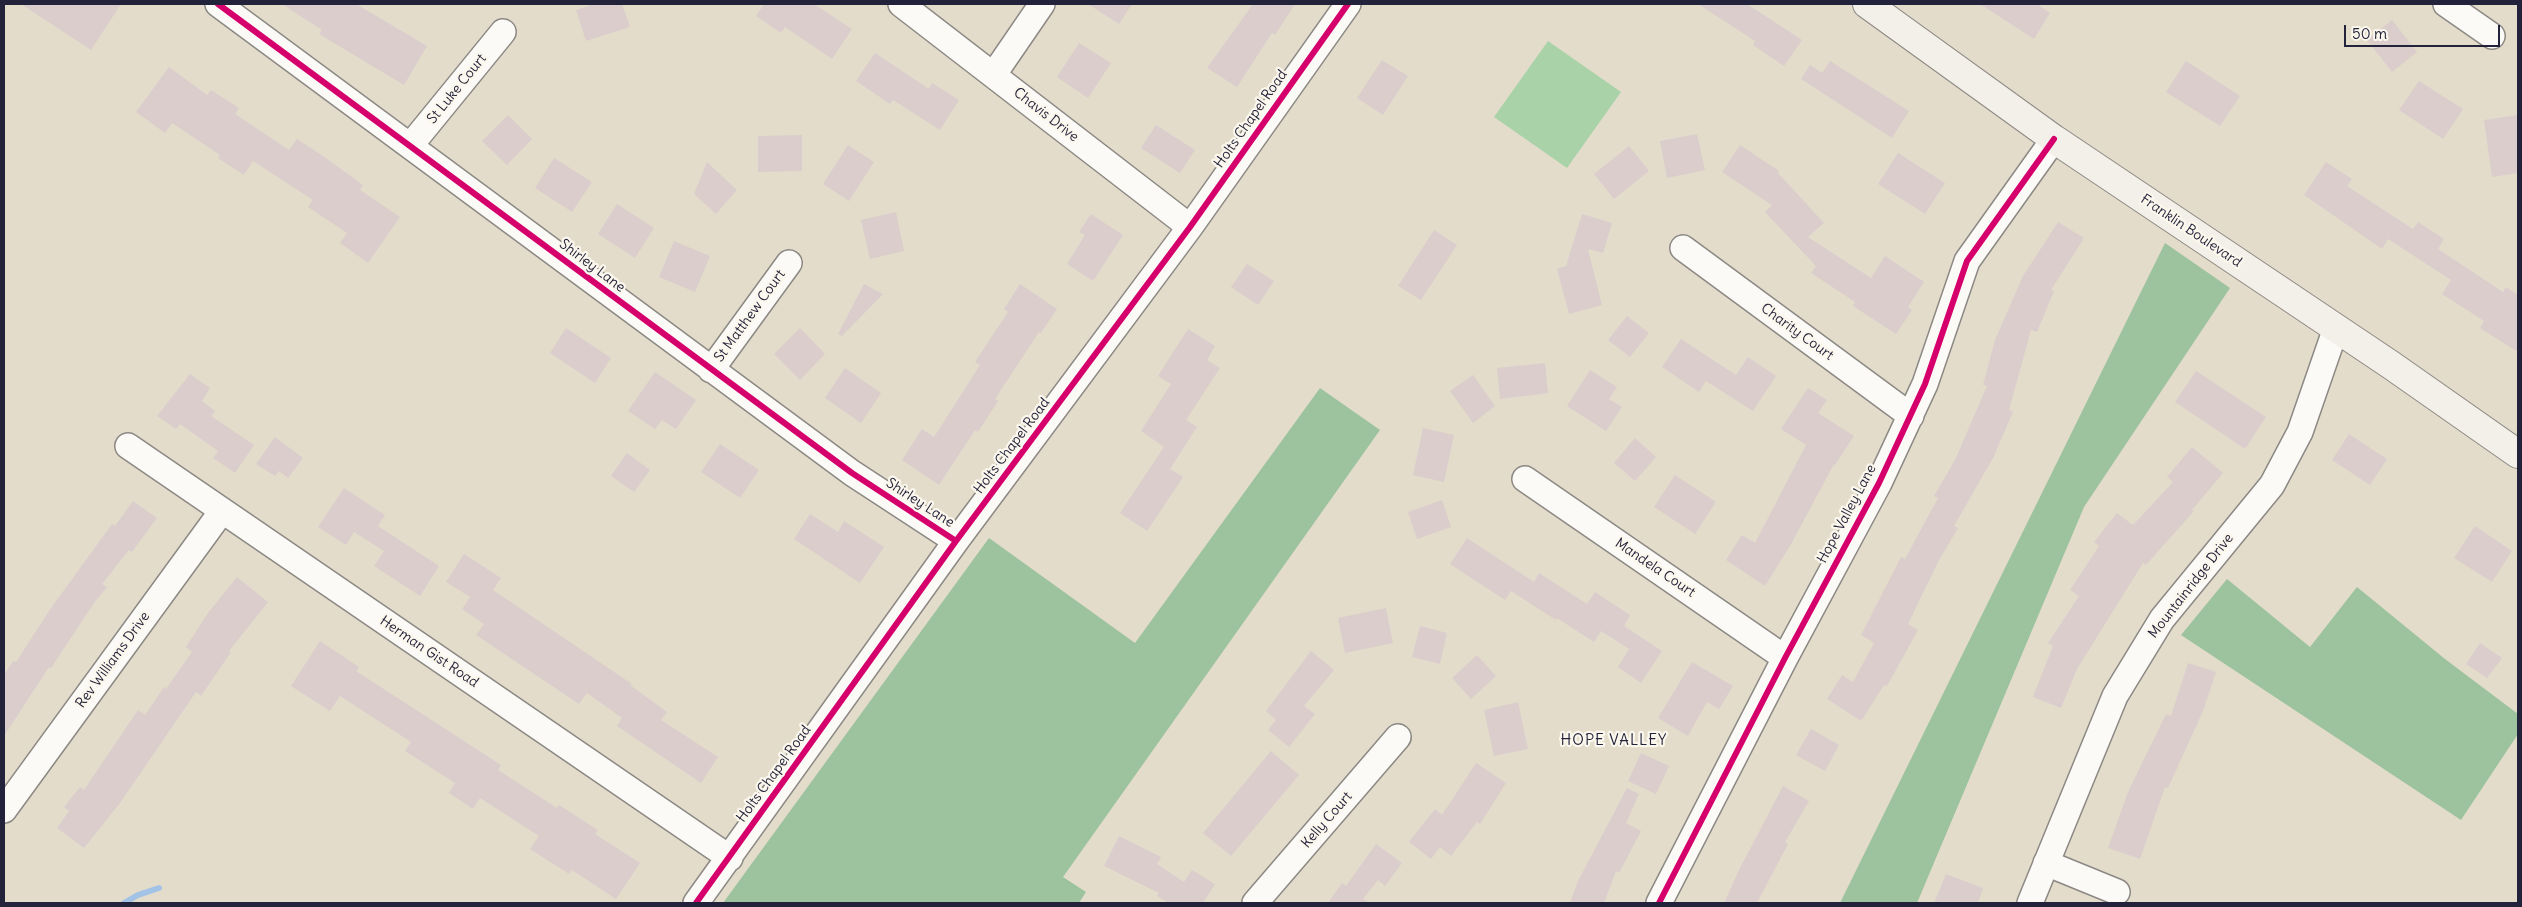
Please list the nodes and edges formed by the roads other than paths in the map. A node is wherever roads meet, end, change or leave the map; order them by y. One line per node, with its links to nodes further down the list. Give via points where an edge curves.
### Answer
1 (218, 4): 11 (street, Shirley Lane)
2 (901, 4): 9 (street, Chavis Drive)
3 (1042, 4): 9 (street)
4 (1348, 4): 12 (street, Holts Chapel Road)
5 (1867, 4): 10 (street, Franklin Boulevard)
6 (2446, 4): 8 (street)
7 (503, 32): 11 (street, St Luke Court)
8 (2492, 36)
9 (994, 74): 12 (street, Chavis Drive)
10 (2054, 139): 15 (street, Franklin Boulevard); 17 (street, Hope Valley Lane, via 1967,260)
11 (410, 146): 16 (street, Shirley Lane)
12 (1190, 227): 22 (street, Holts Chapel Road)
13 (1683, 248): 17 (street, Charity Court)
14 (788, 263): 16 (street, St Matthew Court)
15 (2336, 328): 19 (street, Franklin Boulevard); 27 (street, Mountainridge Drive, via 2300,432 2272,485 2162,619 2115,696)
16 (711, 370): 22 (street, Shirley Lane, via 852,473)
17 (1911, 416): 23 (street, Hope Valley Lane)
18 (128, 446): 21 (street, Herman Gist Road)
19 (2518, 454)
20 (1525, 479): 23 (street, Mandela Court)
21 (222, 511): 25 (street, Rev Williams Drive); 26 (street, Herman Gist Road)
22 (956, 541): 26 (street, Holts Chapel Road)
23 (1785, 658): 31 (street, Hope Valley Lane)
24 (1398, 737): 30 (street, Kelly Court)
25 (4, 810)
26 (730, 858): 29 (street, Holts Chapel Road)
27 (2046, 864): 28 (street); 32 (street, Mountainridge Drive)
28 (2117, 892)
29 (696, 903)
30 (1255, 903)
31 (1659, 903)
32 (2030, 903)

